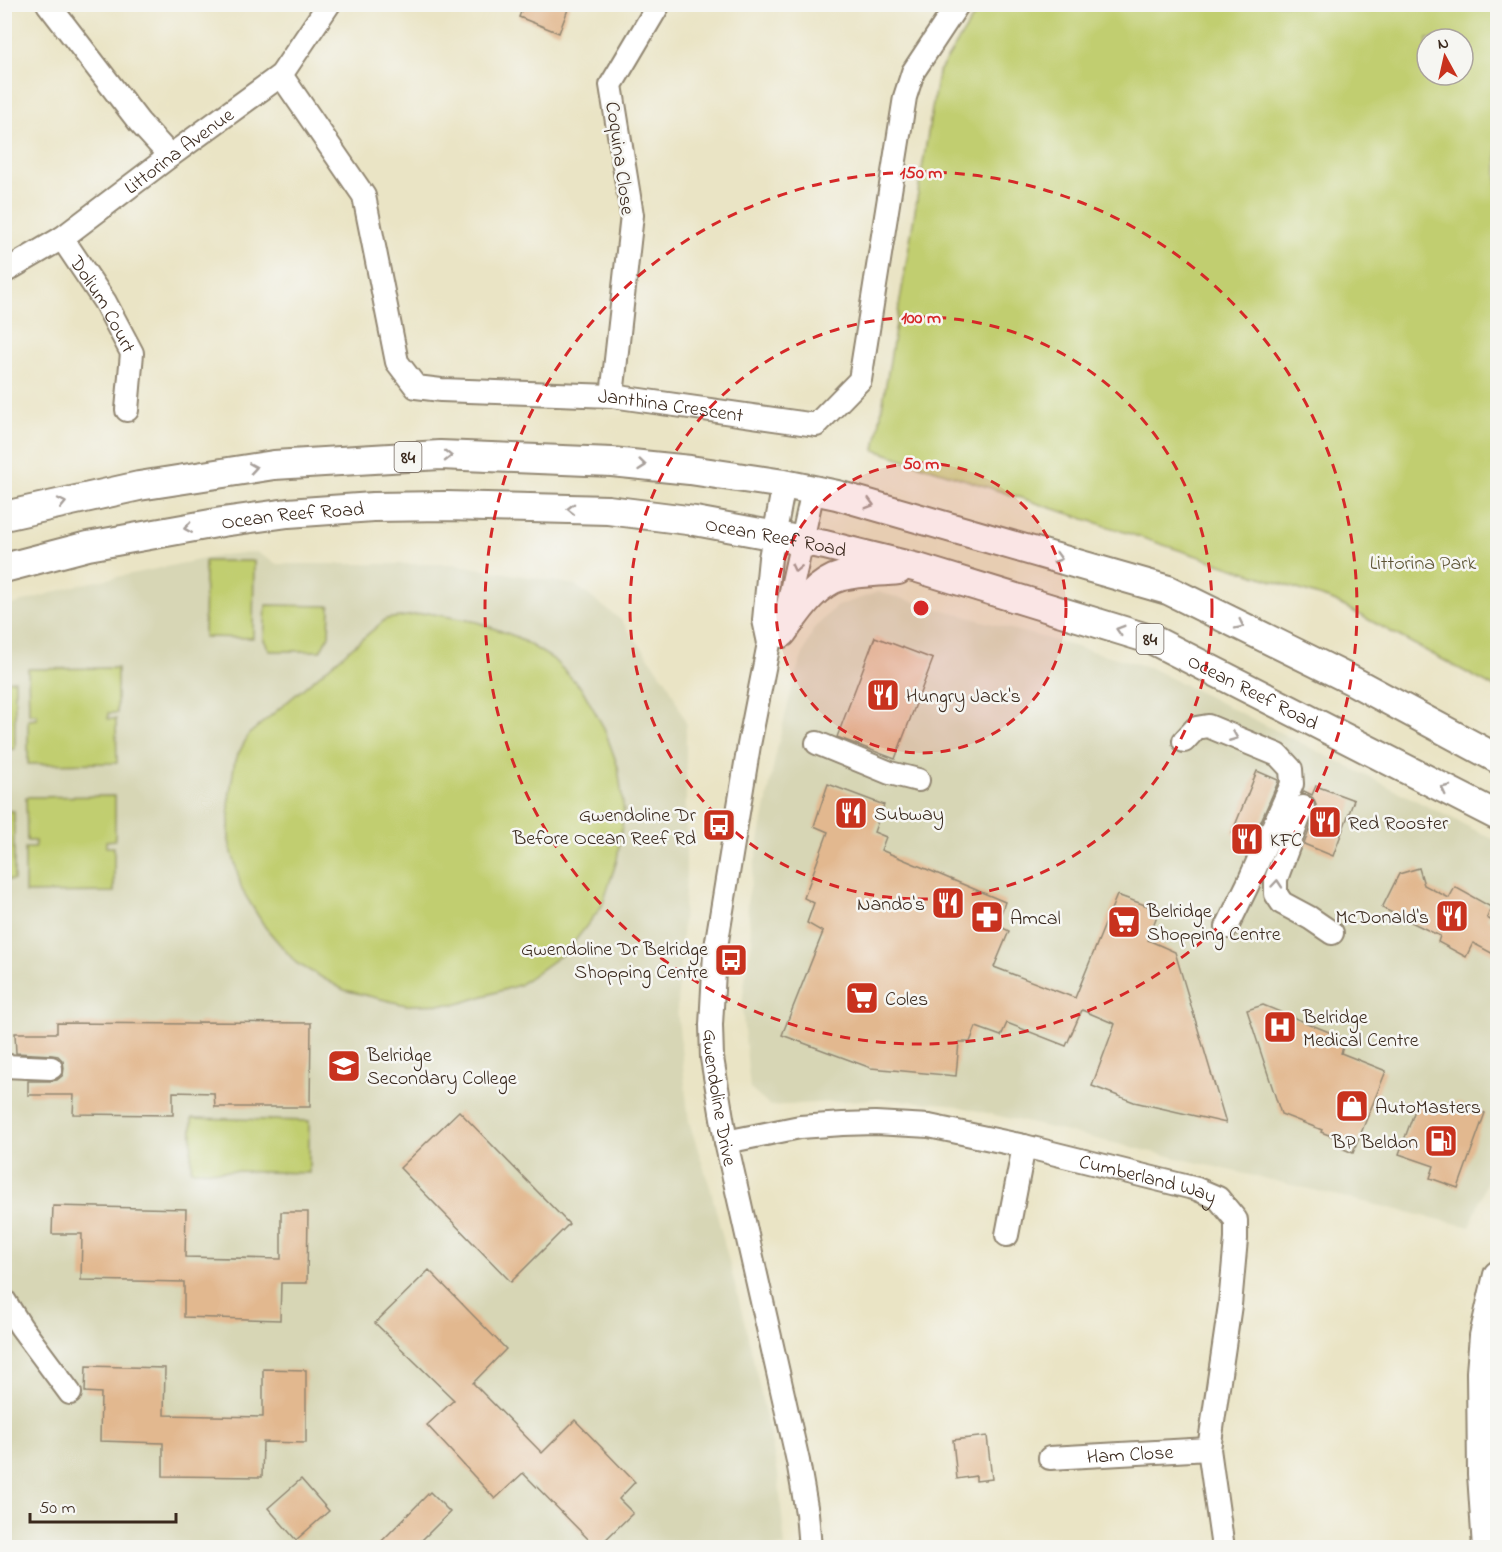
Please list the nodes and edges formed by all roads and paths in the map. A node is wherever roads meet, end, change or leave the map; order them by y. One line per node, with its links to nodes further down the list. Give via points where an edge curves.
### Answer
1 (48, 4): 6 (street)
2 (329, 4): 5 (street, Littorina Avenue)
3 (659, 4): 9 (street, Coquina Close, via 611,85 632,215)
4 (958, 4): 9 (street, Janthina Crescent, via 913,72 905,97 860,380 816,425)
5 (281, 75): 6 (street, Littorina Avenue); 9 (street, Janthina Crescent, via 364,196 397,362 416,387)
6 (170, 156): 7 (street, Littorina Avenue)
7 (62, 238): 8 (street, Littorina Avenue); 10 (street, Dolium Court, via 105,302 132,353)
8 (4, 272)
9 (612, 396)
10 (127, 410)
11 (784, 484): 12 (main road, 84); 13 (main road, 84, one-way to 11, via 139,486 274,465 440,455 612,462); 14 (street, Gwendoline Drive)
12 (813, 490): 15 (street, Gwendoline Drive); 19 (main road, 84, one-way to 19, via 1168,590)
13 (4, 516)
14 (774, 534): 15 (main road, Ocean Reef Road / 84); 16 (main road, Ocean Reef Road / 84, one-way to 16, via 608,510 373,507 222,522 88,546); 18 (street, Gwendoline Drive, via 764,620)
15 (802, 540): 17 (main road, Ocean Reef Road / 84); 18 (street, Gwendoline Drive, one-way to 18)
16 (4, 568)
17 (918, 568): 18 (main road, via 841,576 803,604); 26 (main road, Ocean Reef Road / 84, one-way to 17, via 1153,640)
18 (775, 638): 31 (street, Gwendoline Drive, via 749,745 715,953 712,1058)
19 (1351, 680): 21 (main road, via 1450,717); 23 (main road, 84)
20 (1184, 741): 27 (street, one-way to 27, via 1196,728 1208,726 1278,755 1291,769 1292,784)
21 (1497, 742)
22 (817, 743): 24 (street, via 890,773)
23 (1497, 759)
24 (918, 780)
25 (1303, 807): 28 (street, one-way to 25, via 1282,903 1276,894 1276,879)
26 (1497, 816)
27 (1227, 927)
28 (1332, 933)
29 (4, 1066): 30 (street)
30 (51, 1068)
31 (726, 1142): 32 (street, Cumberland Way, via 800,1127 875,1123 929,1126); 40 (street, Gwendoline Drive, via 798,1461)
32 (1024, 1146): 33 (street); 38 (street, Cumberland Way, via 1197,1189 1218,1198 1236,1220 1230,1305)
33 (1007, 1234)
34 (1497, 1275): 37 (main road, via 1481,1372)
35 (4, 1300): 36 (street)
36 (70, 1393)
37 (1489, 1408): 42 (main road, via 1482,1474)
38 (1209, 1449): 39 (street, Ham Close); 41 (street, Cumberland Way)
39 (1050, 1458)
40 (810, 1548)
41 (1223, 1548)
42 (1487, 1548)

